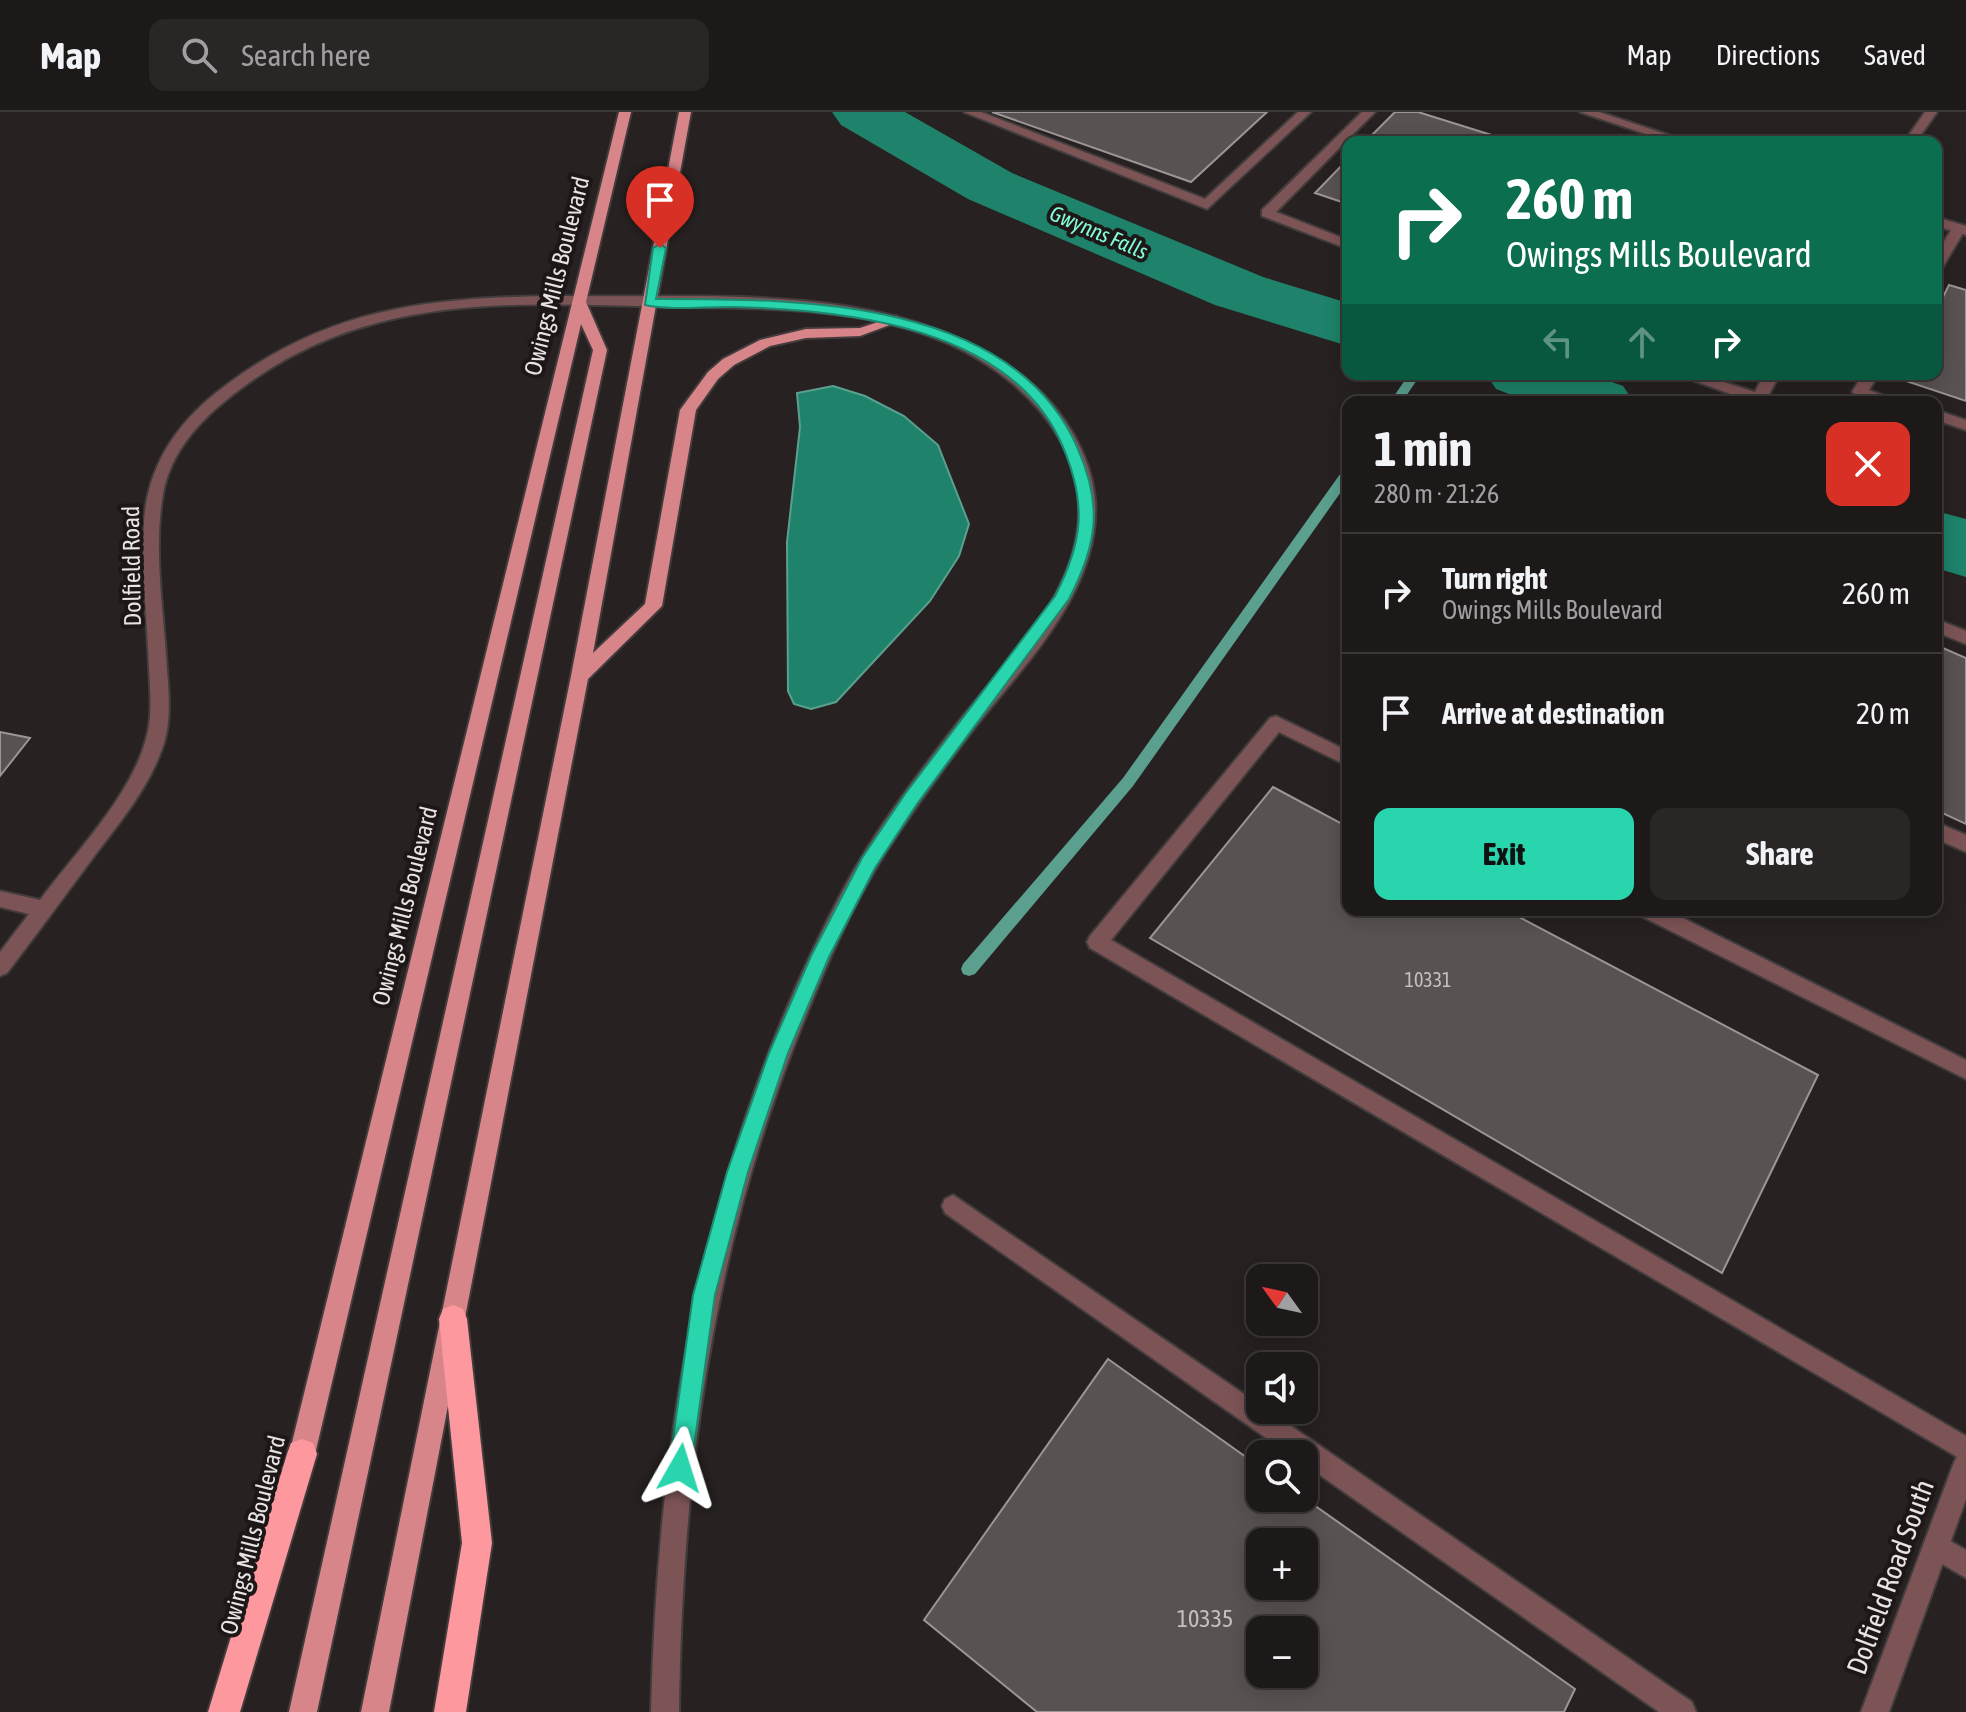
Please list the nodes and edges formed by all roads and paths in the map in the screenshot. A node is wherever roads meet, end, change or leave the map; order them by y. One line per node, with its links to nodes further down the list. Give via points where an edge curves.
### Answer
1 (625, 112): 16 (main road, Owings Mills Boulevard)
2 (685, 112): 17 (main road)
3 (970, 112): 4 (street, via 1207,205)
4 (1305, 112)
5 (1586, 112): 9 (street)
6 (1931, 112): 10 (street)
7 (1366, 113): 8 (street)
8 (1343, 136)
9 (1664, 136)
10 (1914, 136)
11 (1342, 137): 14 (street, via 1267,213)
12 (1942, 223): 13 (street)
13 (1963, 230): 15 (street)
14 (1342, 243)
15 (1942, 259)
16 (579, 302): 17 (street, Dolfield Road); 32 (street, Dolfield Road, via 420,306 364,319 295,345 251,371 191,423 167,456 154,495 156,743 133,790); 39 (main road, Owings Mills Boulevard); 45 (main road, via 600,350)
17 (649, 303): 18 (street, via 796,306); 27 (main road)
18 (896, 320): 27 (main road, via 860,332 766,342 713,373 688,410 653,606); 48 (street, via 970,347 1002,365 1046,406 1081,472 1088,504 1086,535 1079,564 1061,599 869,863 778,1053 737,1172 704,1295 673,1530)
19 (1702, 380): 21 (street)
20 (1867, 380): 22 (street, via 1860,392)
21 (1750, 396)
22 (1873, 396)
23 (1942, 417): 24 (street)
24 (1966, 425)
25 (1942, 628): 26 (street)
26 (1966, 638)
27 (580, 676): 37 (main road)
28 (1342, 756): 38 (street, via 1276,723 1097,942)
29 (1942, 833): 30 (street)
30 (1966, 844)
31 (0, 899): 32 (street)
32 (44, 909): 34 (street, Dolfield Road)
33 (1660, 916): 35 (street)
34 (0, 967)
35 (1966, 1070)
36 (953, 1206): 49 (street)
37 (453, 1319): 46 (main road); 47 (highway, via 477,1543)
38 (1966, 1450)
39 (302, 1454): 43 (highway); 44 (main road, Owings Mills Boulevard)
40 (1966, 1465): 41 (street, Dolfield Road South)
41 (1936, 1546): 42 (street); 50 (street, Dolfield Road South)
42 (1966, 1565)
43 (224, 1712)
44 (239, 1712)
45 (303, 1712)
46 (375, 1712)
47 (450, 1712)
48 (665, 1712)
49 (1682, 1712)
50 (1875, 1712)

